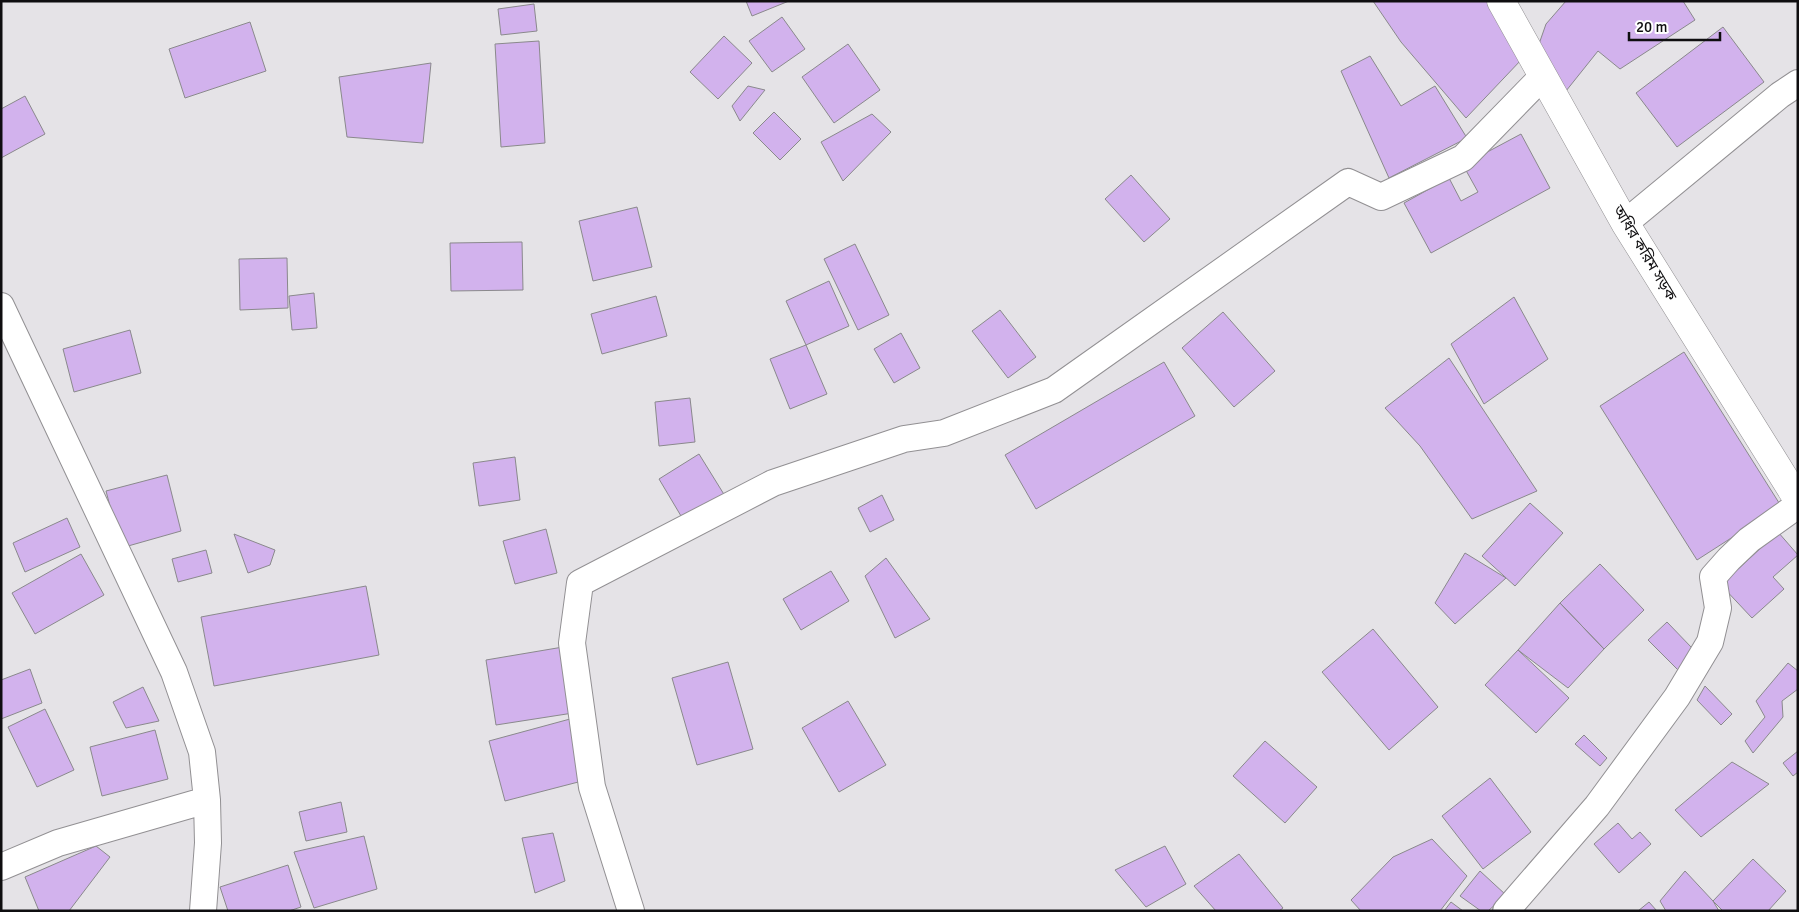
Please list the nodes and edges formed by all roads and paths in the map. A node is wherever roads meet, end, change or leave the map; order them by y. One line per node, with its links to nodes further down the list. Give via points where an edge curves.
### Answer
1 (1501, 1): 2 (main road, অধির করিম সড়ক)
2 (1543, 76): 4 (main road, অধির করিম সড়ক); 10 (street, via 1462,158 1381,197 1348,182 1054,390 944,433 904,440 772,483 580,583 572,644 592,787)
3 (1798, 83): 4 (street)
4 (1625, 223): 6 (main road, অধির করিম সড়ক)
5 (1, 306): 7 (street, via 174,672 202,752)
6 (1796, 496): 11 (street, via 1713,577 1718,608 1710,642 1677,697 1596,806)
7 (208, 800): 8 (street, via 58,843); 9 (street)
8 (1, 866)
9 (202, 911)
10 (630, 911)
11 (1506, 911)

